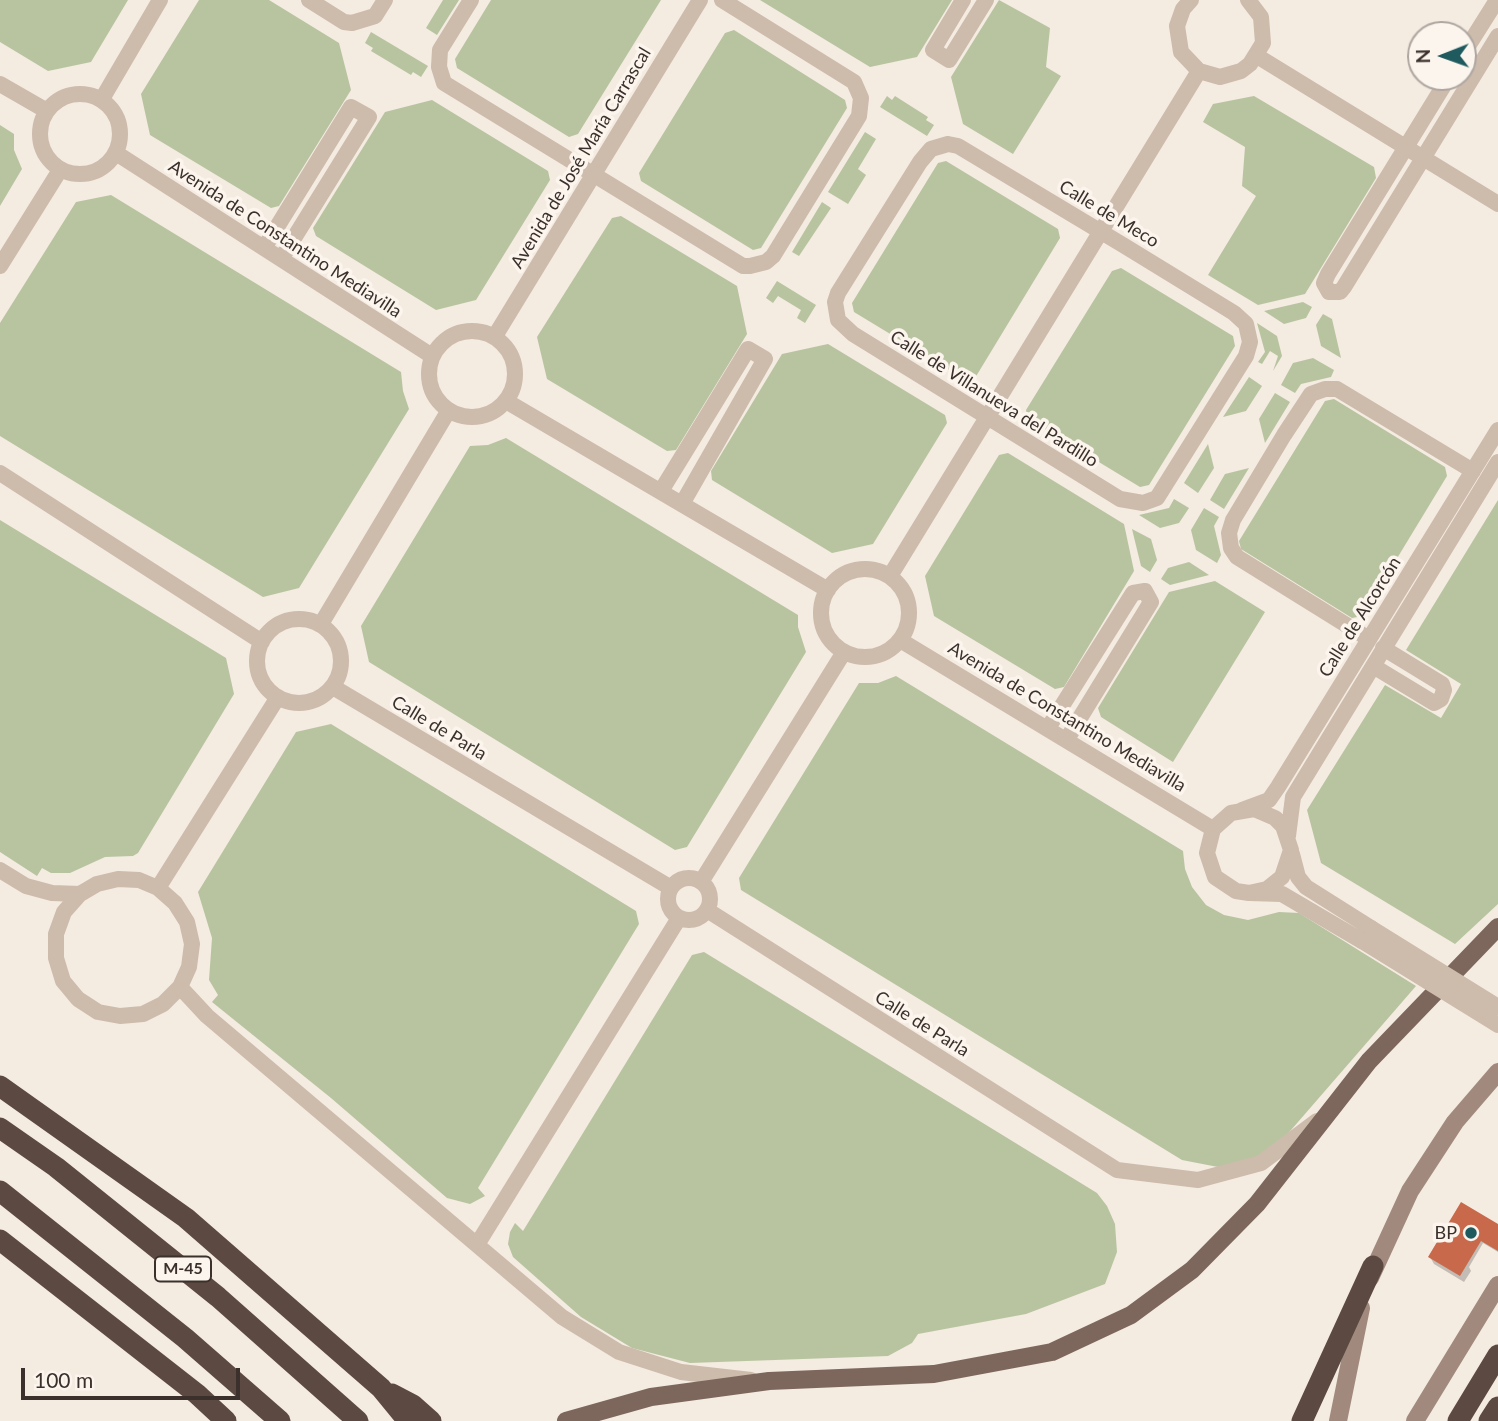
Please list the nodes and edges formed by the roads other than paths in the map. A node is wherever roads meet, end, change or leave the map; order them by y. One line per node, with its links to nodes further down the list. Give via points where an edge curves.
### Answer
1 (160, 0): 18 (street)
2 (309, 0): 3 (street, via 344,22 360,23 375,16)
3 (385, 0)
4 (471, 0): 24 (street, via 440,50 444,83)
5 (701, 0): 24 (street, Avenida de José María Carrascal)
6 (722, 0): 24 (street, via 854,82 861,98 859,116 773,256 743,266)
7 (963, 0): 8 (street, via 933,50 949,60)
8 (986, 0)
9 (1248, 0): 14 (street, via 1264,30)
10 (1497, 0): 12 (street)
11 (1181, 3): 15 (street, via 1178,43 1185,60)
12 (1477, 32)
13 (1498, 36): 22 (street)
14 (1257, 56): 15 (street, via 1231,75); 20 (street)
15 (1199, 71): 26 (street)
16 (0, 84): 19 (street)
17 (1440, 91): 20 (street)
18 (102, 99): 19 (street, via 90,93 75,94); 21 (street, via 114,112 118,126)
19 (47, 111): 23 (street, via 41,137 45,152)
20 (1405, 147): 22 (street); 22 (street, via 1324,283 1329,292 1344,287)
21 (116, 153): 23 (street, via 85,174); 27 (street, Avenida de Constantino Mediavilla)
22 (1423, 158): 25 (street)
23 (60, 170): 29 (street)
24 (593, 176): 31 (street, Avenida de José María Carrascal)
25 (1498, 204)
26 (1101, 231): 30 (street, Calle de Meco, via 958,146 939,146 925,154 838,293); 35 (street); 41 (street, Calle de Meco, via 1234,313 1249,333 1246,356 1168,485 1157,498)
27 (264, 248): 28 (street, Avenida de Constantino Mediavilla); 28 (street, via 351,107 369,117)
28 (281, 259): 32 (street, Avenida de Constantino Mediavilla)
29 (0, 266)
30 (836, 312): 35 (street, Calle de Villanueva del Pardillo, via 844,328)
31 (495, 336): 32 (street, via 483,331 459,332); 33 (street, via 513,359 513,388)
32 (432, 356): 34 (street, via 429,380)
33 (506, 401): 34 (street, via 486,415 473,417); 40 (street)
34 (449, 410): 45 (street)
35 (985, 418): 41 (street, Calle de Villanueva del Pardillo, via 1120,499); 43 (street)
36 (1498, 430): 39 (street, Calle de Alcorcón)
37 (1498, 463): 39 (street, Calle de Alcorcón)
38 (0, 473): 48 (street)
39 (1486, 480): 46 (street, Calle de Alcorcón); 46 (street, via 1337,389 1311,394 1233,520 1229,541 1237,557); 49 (street, Calle de Alcorcón)
40 (661, 491): 42 (street); 42 (street, via 748,349 765,359)
41 (1143, 503)
42 (682, 504): 44 (street)
43 (890, 576): 44 (street, via 861,569 842,575); 47 (street, via 908,601 908,622)
44 (828, 590): 50 (street, via 821,609 824,629)
45 (321, 624): 48 (street, via 294,618 275,626); 52 (street, via 339,646 340,674)
46 (1369, 639): 56 (street, Calle de Alcorcón, via 1269,800)
47 (900, 640): 50 (street, via 874,657); 54 (street, Avenida de Constantino Mediavilla)
48 (262, 642): 53 (street, via 258,667 268,689)
49 (1384, 649): 51 (street, Calle de Alcorcón); 51 (street, via 1442,684 1441,699 1434,703)
50 (844, 652): 60 (street)
51 (1373, 666): 58 (street, Calle de Alcorcón, via 1293,797)
52 (333, 687): 53 (street, via 313,701); 62 (street, Calle de Parla)
53 (278, 697): 61 (street)
54 (1048, 728): 55 (street, Avenida de Constantino Mediavilla); 55 (street, via 1133,593 1144,592 1151,601)
55 (1067, 739): 57 (street, Avenida de Constantino Mediavilla)
56 (1242, 810): 57 (street, via 1231,813); 58 (street, via 1254,809 1275,818)
57 (1213, 829): 63 (street, via 1207,853 1216,877 1225,886)
58 (1289, 843): 63 (street, via 1282,877 1267,889); 68 (street, via 1298,877 1306,887)
59 (0, 870): 64 (street, via 26,886)
60 (702, 882): 62 (street, via 682,879); 65 (street, via 709,893)
61 (158, 888): 64 (street, via 139,880 118,879); 69 (street, via 187,922 192,944)
62 (671, 888): 66 (street, via 669,907)
63 (1248, 893): 68 (street, via 1283,894)
64 (80, 894): 69 (street, via 64,912 56,934 55,958 63,981 78,999 98,1012 143,1014 163,1004)
65 (707, 910): 66 (street, via 692,920); 74 (street, Calle de Parla, via 1117,1170 1198,1180 1261,1163)
66 (679, 918): 78 (street)
67 (1498, 927): 74 (main road, via 1369,1061)
68 (1366, 934): 70 (street, bridge); 71 (street, bridge)
69 (180, 987): 78 (street, via 207,1016)
70 (1498, 1007)
71 (1498, 1025)
72 (1498, 1072): 79 (main road, via 1455,1122 1410,1191)
73 (0, 1086): 83 (highway, via 186,1218)
74 (1322, 1118): 82 (main road, via 1257,1204 1192,1270 1131,1315 1052,1352 934,1374)
75 (0, 1128): 87 (highway, M-45, via 218,1297)
76 (0, 1191): 86 (highway, M-45, via 185,1338)
77 (0, 1240): 85 (highway)
78 (478, 1243): 82 (street, via 562,1317 619,1352 681,1372)
79 (1373, 1266): 91 (highway); 92 (main road, via 1352,1342)
80 (1498, 1285): 93 (main road)
81 (1498, 1355): 94 (highway)
82 (769, 1381): 90 (main road, via 651,1398)
83 (381, 1388): 88 (highway); 89 (highway)
84 (1498, 1407): 95 (highway)
85 (226, 1421)
86 (280, 1421)
87 (358, 1421)
88 (408, 1421)
89 (431, 1421)
90 (566, 1421)
91 (1302, 1421)
92 (1338, 1421)
93 (1415, 1421)
94 (1458, 1421)
95 (1489, 1421)

